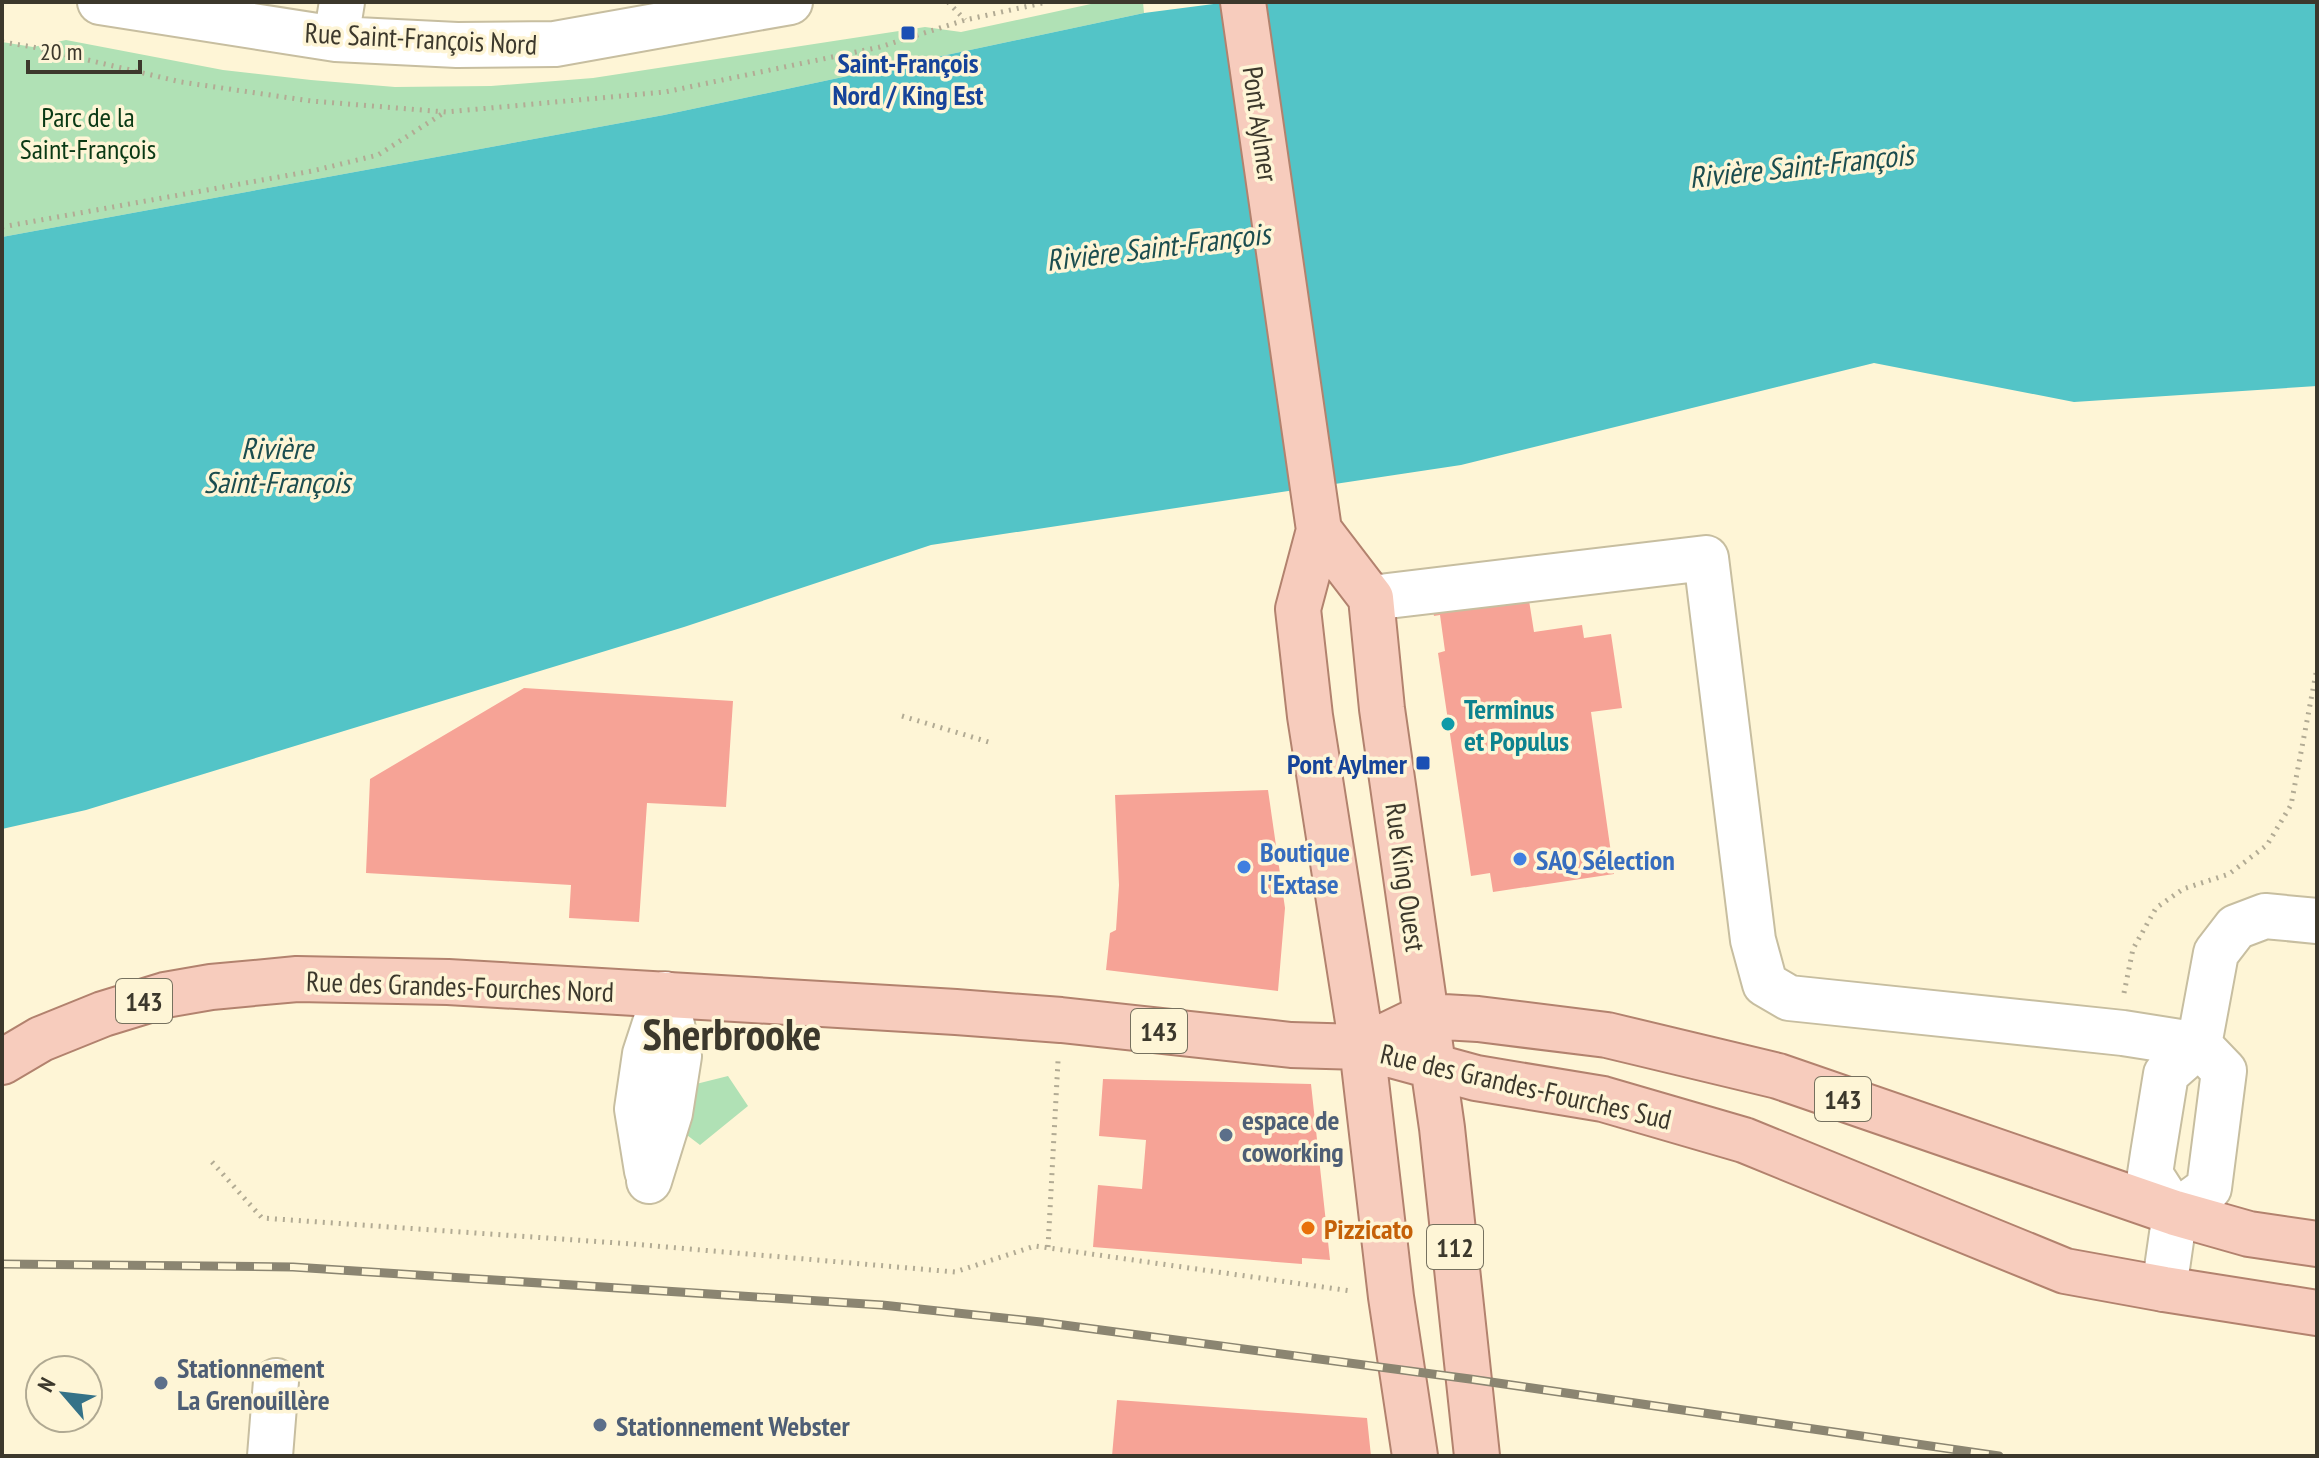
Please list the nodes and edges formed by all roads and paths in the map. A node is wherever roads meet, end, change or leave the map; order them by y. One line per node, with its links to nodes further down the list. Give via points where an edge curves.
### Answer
1 (100, 2): 6 (street, Rue Saint-François Nord)
2 (790, 2): 6 (street, Rue Saint-François Nord, via 555,44 457,45)
3 (948, 2): 7 (path)
4 (1047, 2): 7 (path)
5 (1243, 2): 11 (main road, Pont Aylmer / 112)
6 (339, 20)
7 (965, 20): 9 (path, via 880,47 665,92)
8 (2, 42): 9 (path, via 181,82 311,101)
9 (446, 112): 10 (path, via 378,155)
10 (2, 227)
11 (1319, 530): 12 (main road, 112); 22 (main road, 112, via 1298,609)
12 (1371, 598): 18 (main road, Rue King Ouest / 112); 20 (street, via 1706,558 1753,940 1765,984 1789,998)
13 (2317, 668): 20 (path, via 2291,805 2267,845 2229,874 2183,889 2156,908 2133,949 2123,997)
14 (902, 716): 15 (path)
15 (992, 743)
16 (2317, 921): 21 (street, via 2265,916 2236,927 2216,953)
17 (665, 994): 19 (main road, Rue des Grandes-Fourches Nord / 143); 23 (main road, Rue des Grandes-Fourches Nord / 143, via 312,979 211,987 103,1014 41,1039); 26 (street, via 645,1054 637,1109)
18 (1426, 1016): 22 (main road, Rue des Grandes-Fourches Sud / 143); 24 (main road, Rue King Ouest / 112); 27 (main road, Rue des Grandes-Fourches Sud / 143, via 1607,1035 1705,1056 1778,1076)
19 (1061, 1020): 22 (main road, Rue des Grandes-Fourches Nord / 143, via 1291,1045); 29 (path)
20 (2123, 1033): 21 (street)
21 (2199, 1045): 27 (street, via 2166,1074 2150,1174); 27 (street, via 2224,1071 2209,1188)
22 (1362, 1047): 24 (main road, Rue des Grandes-Fourches Sud / 143); 31 (main road, 112)
23 (2, 1062)
24 (1432, 1068): 30 (main road, Rue des Grandes-Fourches Sud / 143, via 1603,1099 1744,1140 2065,1271); 36 (main road, Rue King Ouest / 112)
25 (212, 1162): 29 (path, via 262,1218 955,1272 1022,1248)
26 (649, 1181)
27 (2175, 1213): 28 (main road, Rue des Grandes-Fourches Sud / 143, via 2249,1234); 30 (street)
28 (2317, 1244)
29 (1048, 1247): 31 (path)
30 (2164, 1289): 32 (main road, Rue des Grandes-Fourches Sud / 143)
31 (1391, 1297): 35 (main road, 112)
32 (2317, 1313)
33 (276, 1381): 34 (street)
34 (270, 1456)
35 (1415, 1456)
36 (1477, 1456)

